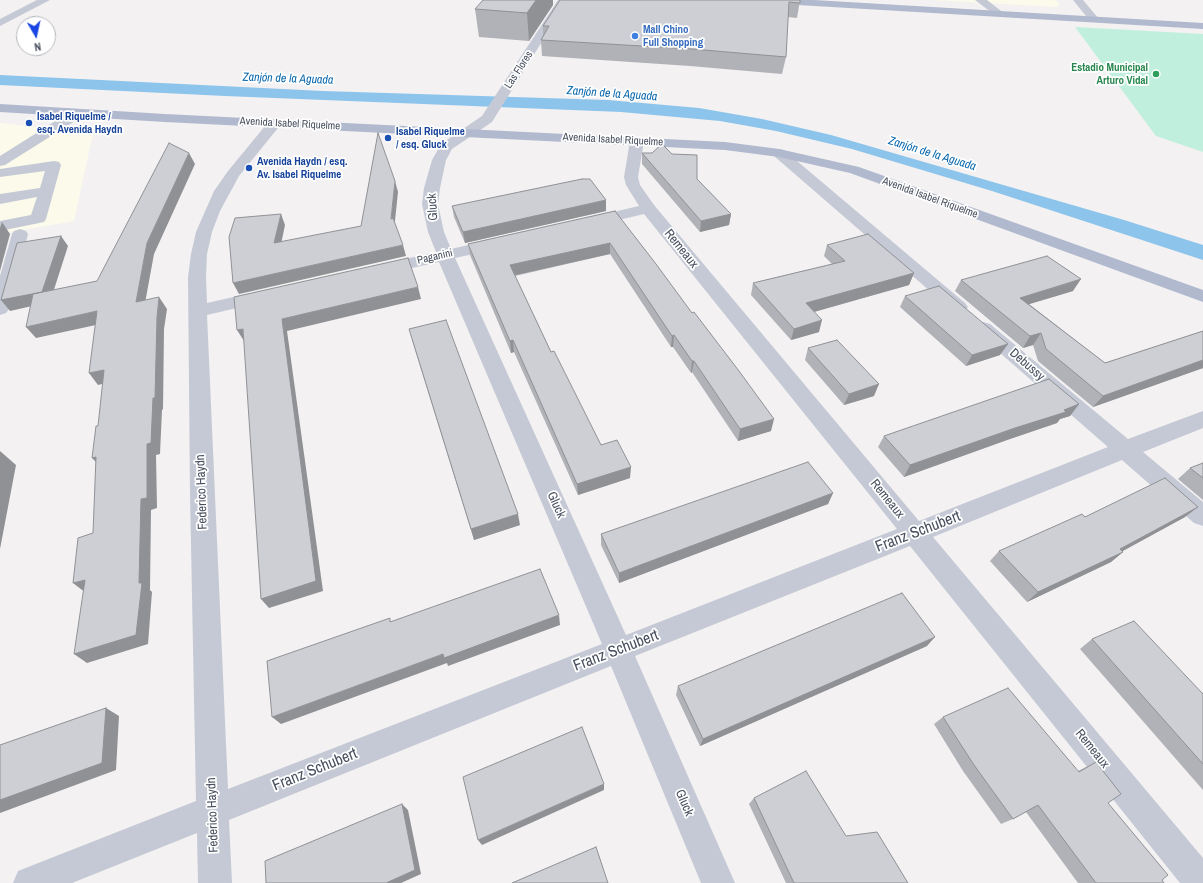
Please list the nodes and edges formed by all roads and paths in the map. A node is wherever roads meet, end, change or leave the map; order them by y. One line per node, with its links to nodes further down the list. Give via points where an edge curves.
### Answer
1 (45, 0): 8 (street)
2 (563, 0): 13 (street, Las Flores, via 489,116 482,124)
3 (764, 0): 6 (main road)
4 (980, 0): 6 (street)
5 (1078, 0): 7 (street)
6 (1000, 14): 7 (main road)
7 (1094, 19): 9 (main road)
8 (0, 23)
9 (1203, 26)
10 (0, 108): 11 (main road, Avenida Isabel Riquelme)
11 (78, 113): 12 (main road, Avenida Isabel Riquelme); 16 (street)
12 (275, 123): 13 (main road, Avenida Isabel Riquelme); 31 (street, Federico Haydn, via 232,174 212,211 199,254)
13 (466, 132): 14 (main road, Avenida Isabel Riquelme); 25 (street, Gluck, via 446,147 439,160 432,188 432,218)
14 (637, 141): 15 (main road, Avenida Isabel Riquelme, via 725,146); 20 (street, Remeaux, via 631,177)
15 (779, 153): 29 (main road, Avenida Isabel Riquelme, via 854,170); 33 (street, Debussy)
16 (0, 162)
17 (0, 173): 18 (street, via 54,165)
18 (46, 192): 19 (street); 21 (street, via 38,219)
19 (0, 199)
20 (648, 208): 22 (street); 35 (street, Remeaux)
21 (0, 226)
22 (571, 226)
23 (20, 234): 26 (street)
24 (511, 240): 25 (street, Paganini)
25 (445, 255): 27 (street, Paganini); 36 (street, Gluck)
26 (5, 273): 30 (street)
27 (367, 273)
28 (284, 292): 31 (street)
29 (1203, 296)
30 (0, 309)
31 (198, 311): 37 (street, Federico Haydn)
32 (1203, 419): 33 (street, Franz Schubert)
33 (1126, 450): 34 (street, Debussy); 35 (street, Franz Schubert)
34 (1203, 516)
35 (915, 533): 36 (street, Franz Schubert); 41 (street, Remeaux)
36 (619, 650): 37 (street, Franz Schubert); 40 (street, Gluck)
37 (213, 811): 38 (street, Franz Schubert); 39 (street, Federico Haydn)
38 (30, 883)
39 (215, 883)
40 (718, 883)
41 (1202, 883)

